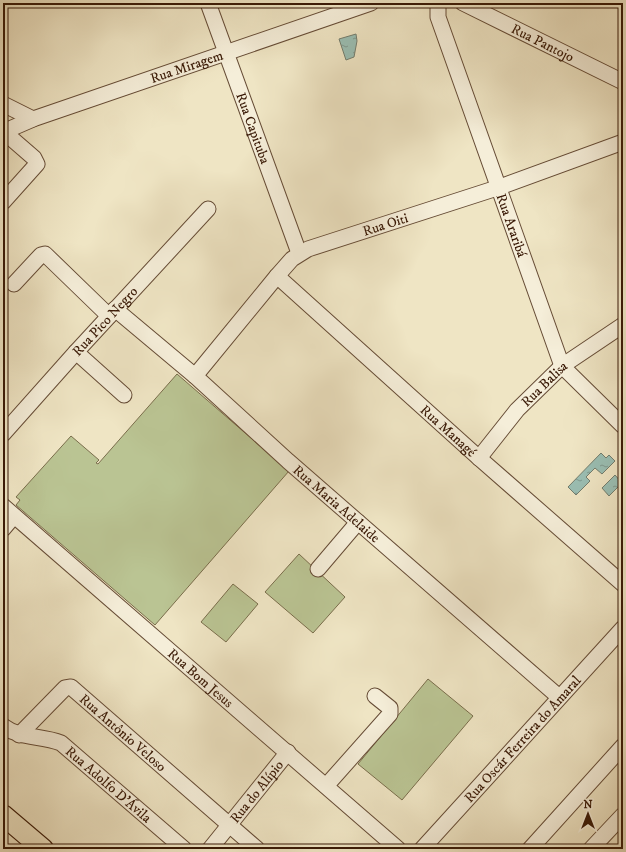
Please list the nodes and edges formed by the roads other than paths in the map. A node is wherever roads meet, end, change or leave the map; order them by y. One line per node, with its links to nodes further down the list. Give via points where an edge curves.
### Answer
1 (208, 3): 5 (street, Rua Capituba)
2 (371, 3): 5 (street, Rua Miragem)
3 (438, 3): 11 (street, Rua Araribá, via 438,17)
4 (463, 3): 6 (street, Rua Pantojo)
5 (226, 53): 8 (street, Rua Miragem); 14 (street, Rua Capituba)
6 (623, 82)
7 (3, 104): 8 (street)
8 (33, 119): 9 (street, Rua Miragem)
9 (4, 132): 12 (street, via 34,158 37,164)
10 (623, 142): 11 (street, Rua Oiti)
11 (500, 187): 14 (street, Rua Oiti); 20 (street, Rua Araribá)
12 (3, 202)
13 (208, 209): 17 (street, Rua Pico Negro)
14 (299, 253): 15 (street, Rua Oiti)
15 (276, 276): 21 (street, Rua Oiti); 25 (street, Rua Managé)
16 (14, 284): 17 (street, Rua Maria Adelaide, via 41,255 45,254)
17 (112, 312): 19 (street, Rua Pico Negro); 21 (street, Rua Maria Adelaide)
18 (623, 325): 20 (street, Rua Balisa)
19 (76, 352): 22 (street); 24 (street, Rua Pico Negro)
20 (562, 366): 23 (street, Rua Araribá); 25 (street, Rua Balisa, via 517,410)
21 (195, 376): 27 (street, Rua Maria Adelaide)
22 (124, 395)
23 (623, 426)
24 (3, 434)
25 (479, 458): 30 (street, Rua Managé)
26 (9, 511): 28 (street); 37 (street, Rua Bom Jesus)
27 (358, 522): 29 (street); 33 (street, Rua Maria Adelaide)
28 (3, 528)
29 (318, 569)
30 (623, 584)
31 (623, 628): 33 (street, Rua Oscár Ferreira do Amaral)
32 (375, 696): 38 (street, via 390,708 390,714)
33 (559, 698): 47 (street, Rua Oscár Ferreira do Amaral)
34 (3, 726): 35 (street, Rua Adolfo D'Ávila)
35 (20, 735): 41 (street, Rua Antônio Veloso, via 65,688 71,687); 43 (street, Rua Adolfo D'Ávila, via 52,739 61,743)
36 (623, 746): 48 (street)
37 (288, 752): 38 (street, Rua Bom Jesus); 41 (street, Rua do Alípio)
38 (326, 786): 46 (street, Rua Bom Jesus)
39 (3, 814): 42 (main road)
40 (623, 815): 49 (street)
41 (230, 825): 44 (street, Rua do Alípio); 45 (street)
42 (43, 849)
43 (184, 849)
44 (210, 849)
45 (257, 849)
46 (398, 849)
47 (422, 849)
48 (530, 849)
49 (591, 849)

